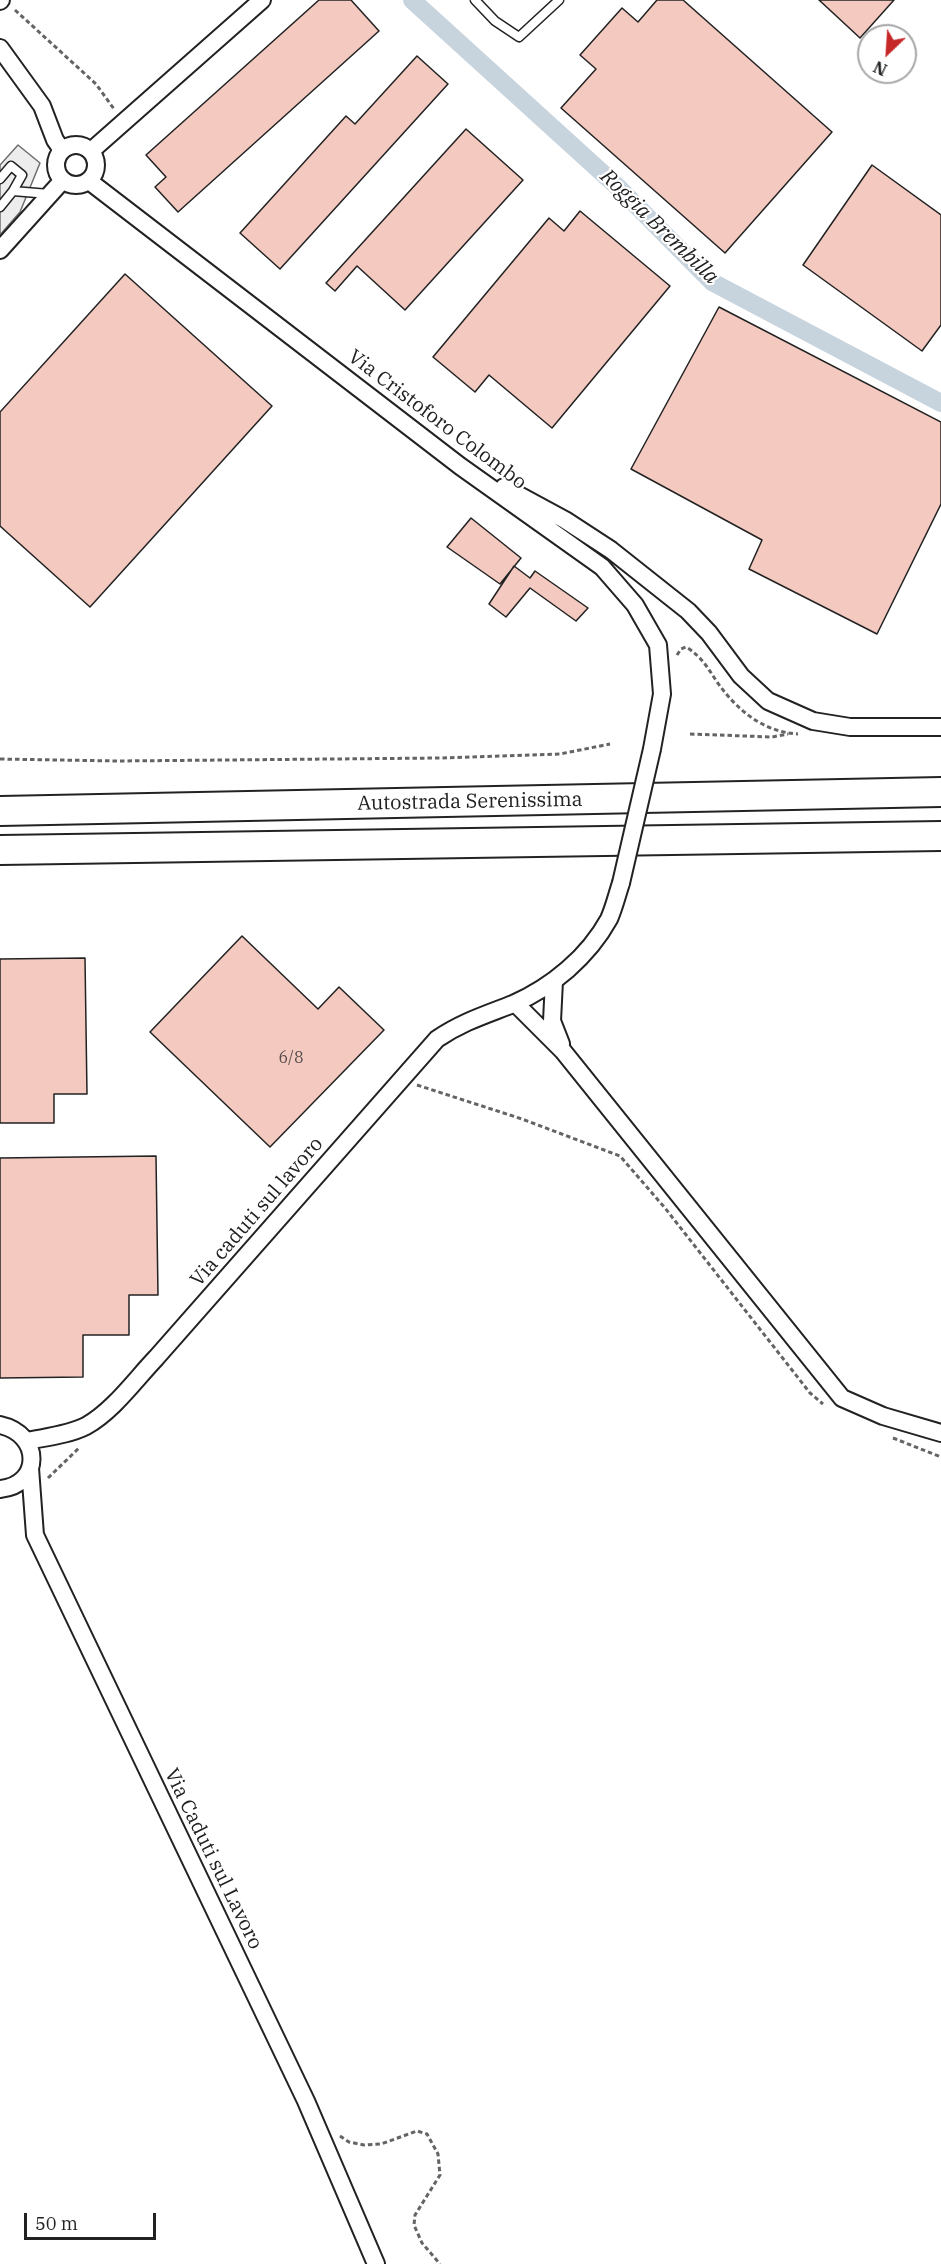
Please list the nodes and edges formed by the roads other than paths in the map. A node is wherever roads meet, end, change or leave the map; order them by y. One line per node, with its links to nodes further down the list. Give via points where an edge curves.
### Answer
1 (262, 0): 6 (street)
2 (475, 0): 3 (lane, via 495,21 519,37)
3 (559, 0)
4 (0, 48): 5 (street, via 42,106)
5 (62, 150): 6 (street, via 81,145); 8 (street, via 56,162)
6 (91, 151): 9 (street, via 97,163 96,172)
7 (0, 179): 10 (lane, via 11,166 22,174)
8 (63, 180): 9 (street, via 79,185); 11 (street)
9 (88, 181): 14 (street, Via Cristoforo Colombo)
10 (13, 191): 11 (lane); 12 (lane)
11 (50, 194): 13 (street)
12 (0, 207)
13 (0, 250)
14 (460, 466): 15 (street, via 526,497 611,550 688,611 768,701 813,721 850,727); 20 (street, Via Cristoforo Colombo, bridge, via 603,567 635,605 658,645 662,694)
15 (941, 728)
16 (941, 792): 17 (highway, Autostrada Serenissima)
17 (0, 811)
18 (941, 836): 19 (highway, Autostrada Serenissima)
19 (0, 850)
20 (621, 884): 21 (street, Via caduti sul lavoro, via 603,927 585,953)
21 (554, 981): 22 (street, Via caduti sul lavoro); 23 (street, via 552,1021)
22 (515, 1003): 23 (street); 26 (street, Via caduti sul lavoro, via 457,1026 437,1039 108,1409 71,1432)
23 (563, 1051): 25 (street, via 842,1398 883,1416)
24 (0, 1425): 26 (street, via 20,1432)
25 (941, 1433)
26 (27, 1441): 27 (street, Via Caduti sul Lavoro)
27 (30, 1468): 28 (street, via 17,1484); 29 (street, Via Caduti sul Lavoro, via 35,1535 306,2101)
28 (0, 1489)
29 (376, 2264)

